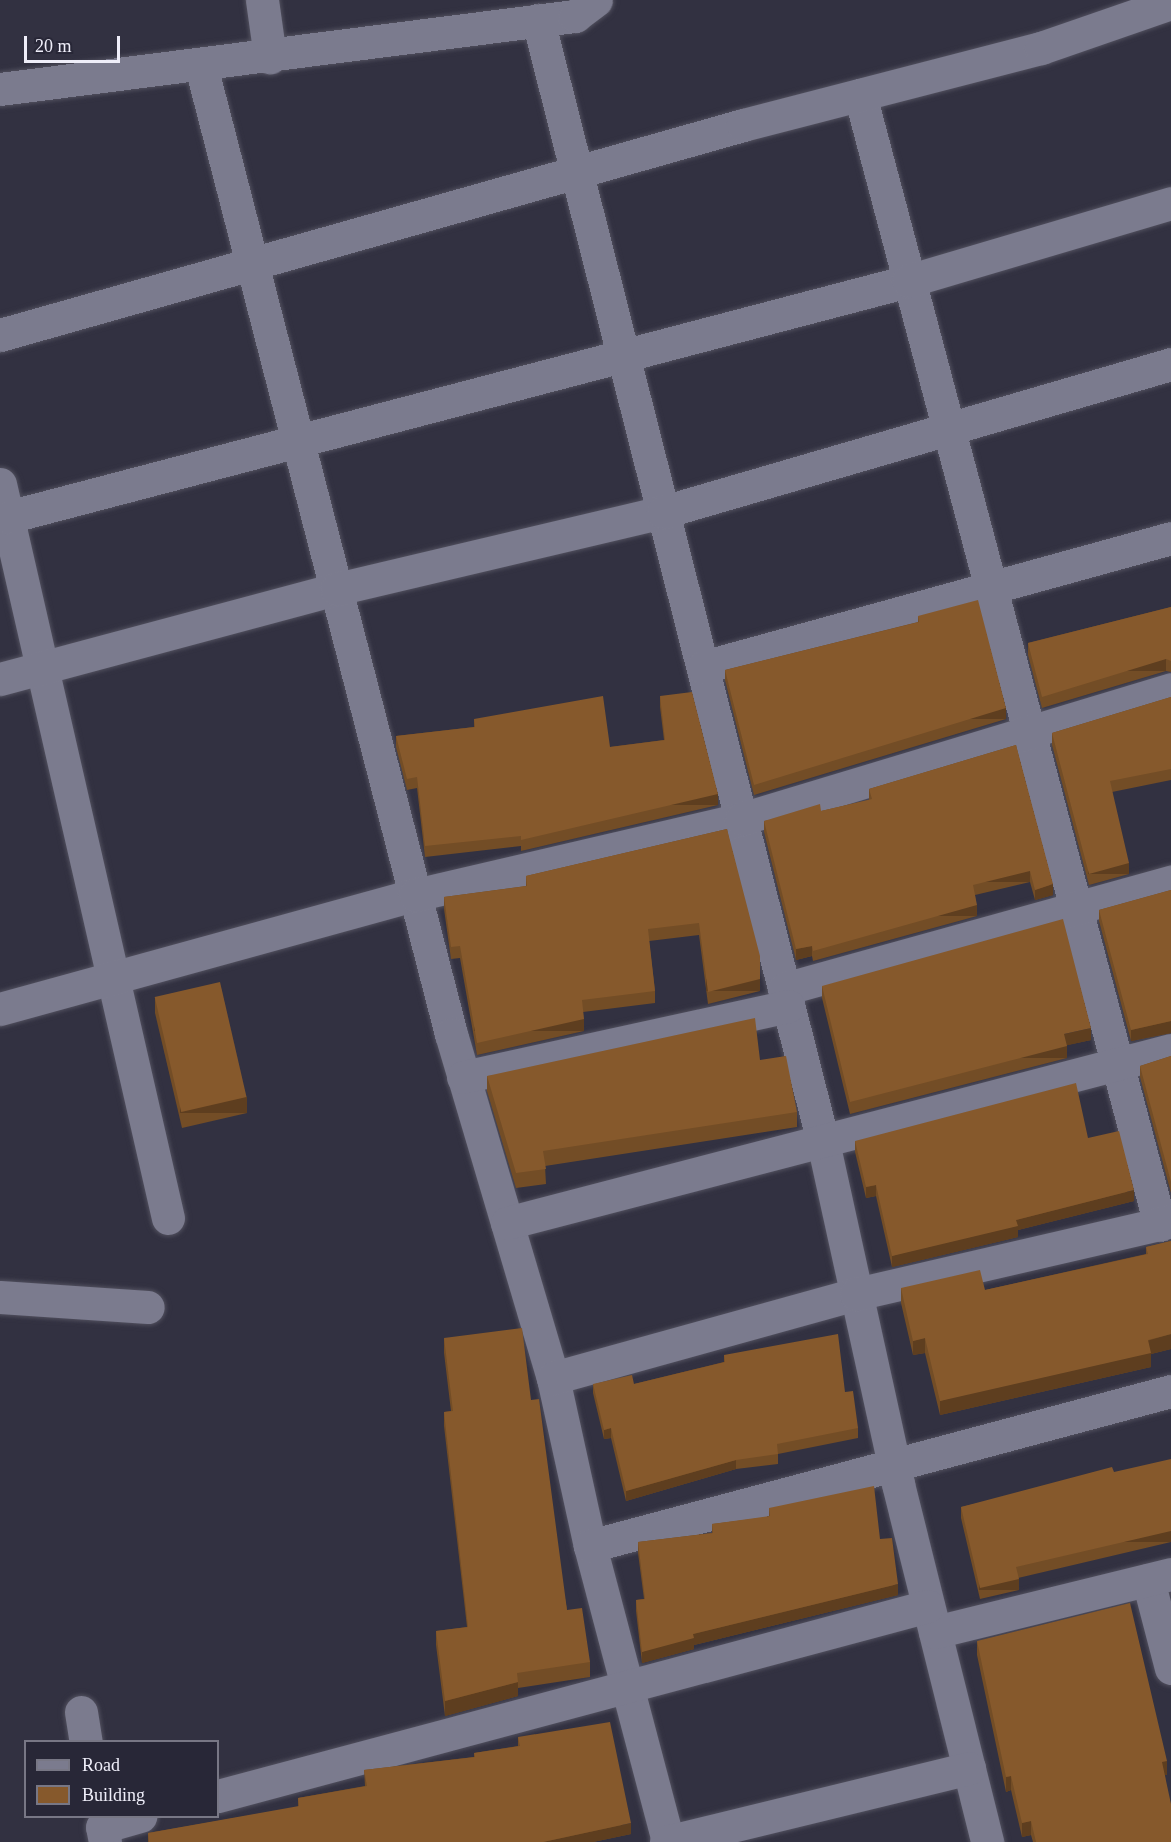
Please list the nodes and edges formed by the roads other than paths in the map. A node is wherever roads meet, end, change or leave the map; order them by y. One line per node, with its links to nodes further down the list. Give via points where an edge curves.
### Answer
1 (262, 0): 5 (street)
2 (605, 1): 4 (street, via 575,16)
3 (1171, 3): 8 (street, via 1041,48)
4 (538, 20): 5 (street); 9 (street)
5 (270, 57): 6 (street)
6 (201, 66): 7 (street); 11 (street)
7 (0, 89)
8 (860, 95): 9 (street); 12 (street)
9 (577, 172): 11 (street); 14 (street)
10 (1171, 203): 12 (street)
11 (249, 264): 13 (street); 17 (street)
12 (908, 281): 14 (street); 16 (street)
13 (0, 335)
14 (623, 352): 17 (street); 19 (street)
15 (1171, 364): 16 (street)
16 (946, 430): 19 (street); 23 (street)
17 (298, 444): 20 (street); 22 (street)
18 (0, 484): 20 (street)
19 (663, 512): 22 (street); 24 (street)
20 (8, 517): 25 (street)
21 (1171, 538): 23 (street)
22 (337, 589): 25 (street); 31 (street)
23 (987, 589): 24 (street); 28 (street)
24 (703, 667): 29 (street)
25 (44, 668): 26 (street); 33 (street)
26 (0, 679)
27 (1171, 689): 28 (street)
28 (1026, 733): 29 (street); 32 (street)
29 (741, 819): 31 (street); 34 (street)
30 (1171, 882): 32 (street)
31 (416, 896): 33 (street); 38 (street)
32 (1072, 906): 34 (street); 37 (street)
33 (116, 978): 35 (street); 40 (street)
34 (786, 997): 38 (street); 39 (street)
35 (0, 1009)
36 (1171, 1050): 37 (street)
37 (1115, 1067): 39 (street); 42 (street)
38 (463, 1077): 41 (street)
39 (823, 1142): 41 (street); 43 (street)
40 (168, 1218)
41 (507, 1223): 46 (street)
42 (1165, 1223): 43 (street)
43 (856, 1294): 46 (street); 48 (street)
44 (0, 1297): 45 (street)
45 (148, 1307)
46 (553, 1378): 49 (street)
47 (1171, 1391): 48 (street)
48 (894, 1463): 49 (street); 51 (street)
49 (590, 1546): 53 (street)
50 (1159, 1577): 51 (street); 52 (street)
51 (932, 1619): 53 (street); 54 (street)
52 (1171, 1668)
53 (626, 1684): 55 (street); 58 (street)
54 (969, 1768): 58 (street); 59 (street)
55 (219, 1796)
56 (134, 1818): 57 (street)
57 (102, 1828)
58 (667, 1842)
59 (987, 1842)

